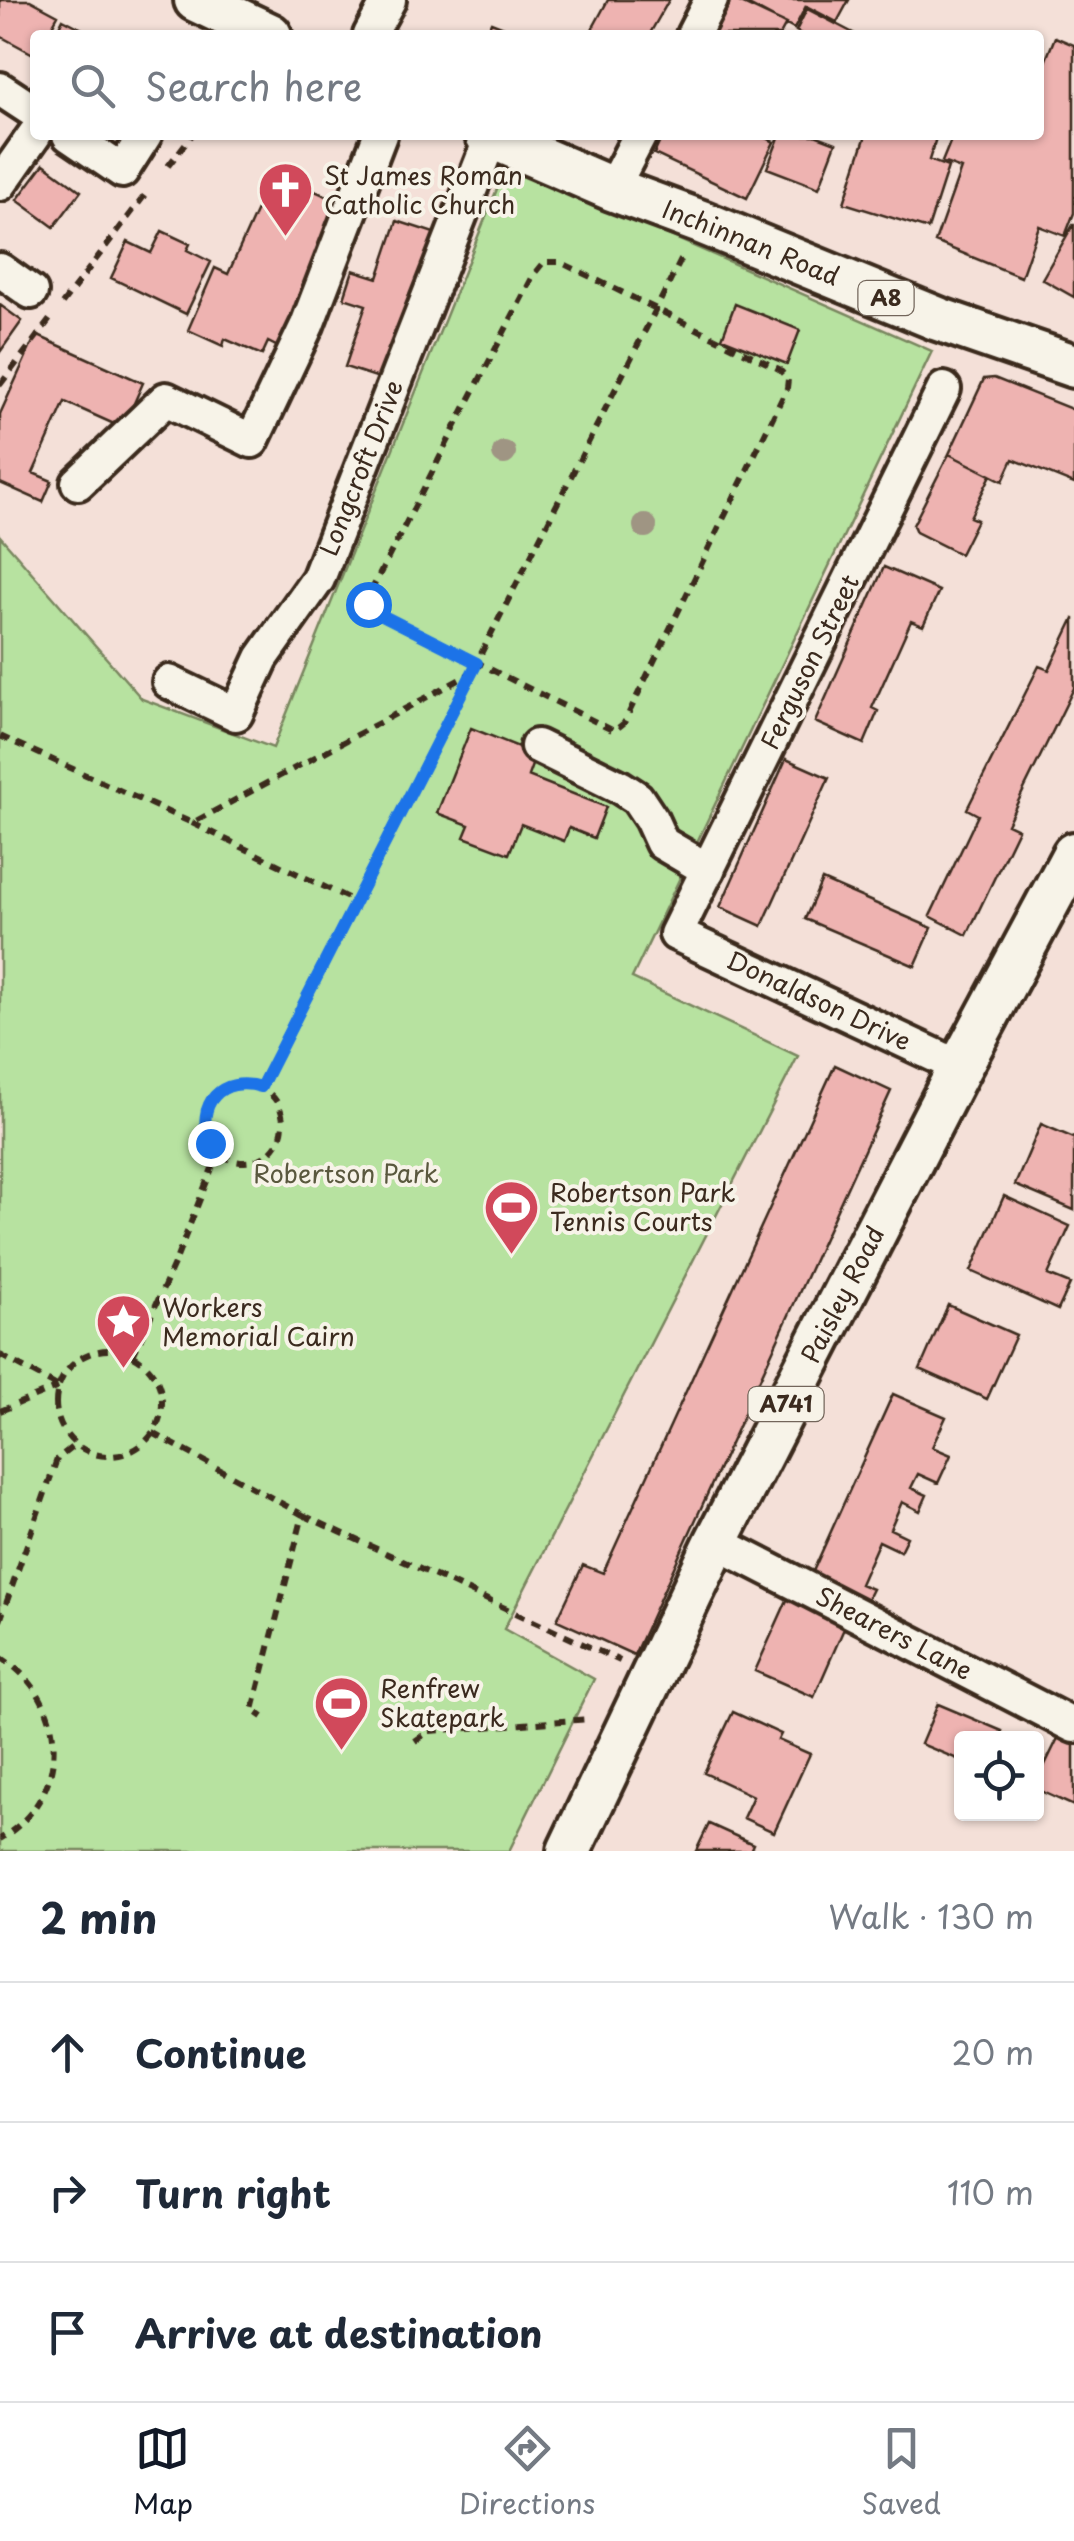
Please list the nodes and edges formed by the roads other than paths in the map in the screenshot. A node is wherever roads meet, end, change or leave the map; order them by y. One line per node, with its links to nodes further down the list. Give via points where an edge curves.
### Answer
1 (388, 0): 5 (street)
2 (711, 0): 6 (street)
3 (210, 16): 4 (main road)
4 (254, 30)
5 (373, 30)
6 (696, 30)
7 (0, 88): 8 (street)
8 (30, 109)
9 (31, 140): 16 (street)
10 (77, 140): 11 (street, via 122,171)
11 (142, 140)
12 (378, 140): 22 (street, via 307,325 252,441 166,399)
13 (487, 140): 23 (street, Longcroft Drive, via 318,578 262,658 236,714)
14 (498, 140): 17 (main road, Inchinnan Road / A8)
15 (637, 140): 17 (street)
16 (0, 184)
17 (612, 189): 20 (main road, Inchinnan Road / A8)
18 (0, 270): 19 (street)
19 (31, 292)
20 (1074, 366)
21 (944, 389): 26 (street, Ferguson Street)
22 (78, 484)
23 (169, 682)
24 (537, 746): 26 (street, via 637,798 662,842)
25 (1074, 854): 28 (main road, Paisley Road / A741)
26 (708, 870): 27 (street, Ferguson Street)
27 (676, 934): 28 (street, Donaldson Drive)
28 (960, 1067): 29 (main road, Paisley Road / A741)
29 (716, 1542): 30 (street, Shearers Lane); 31 (main road, Paisley Road / A741)
30 (1074, 1726)
31 (569, 1851)

